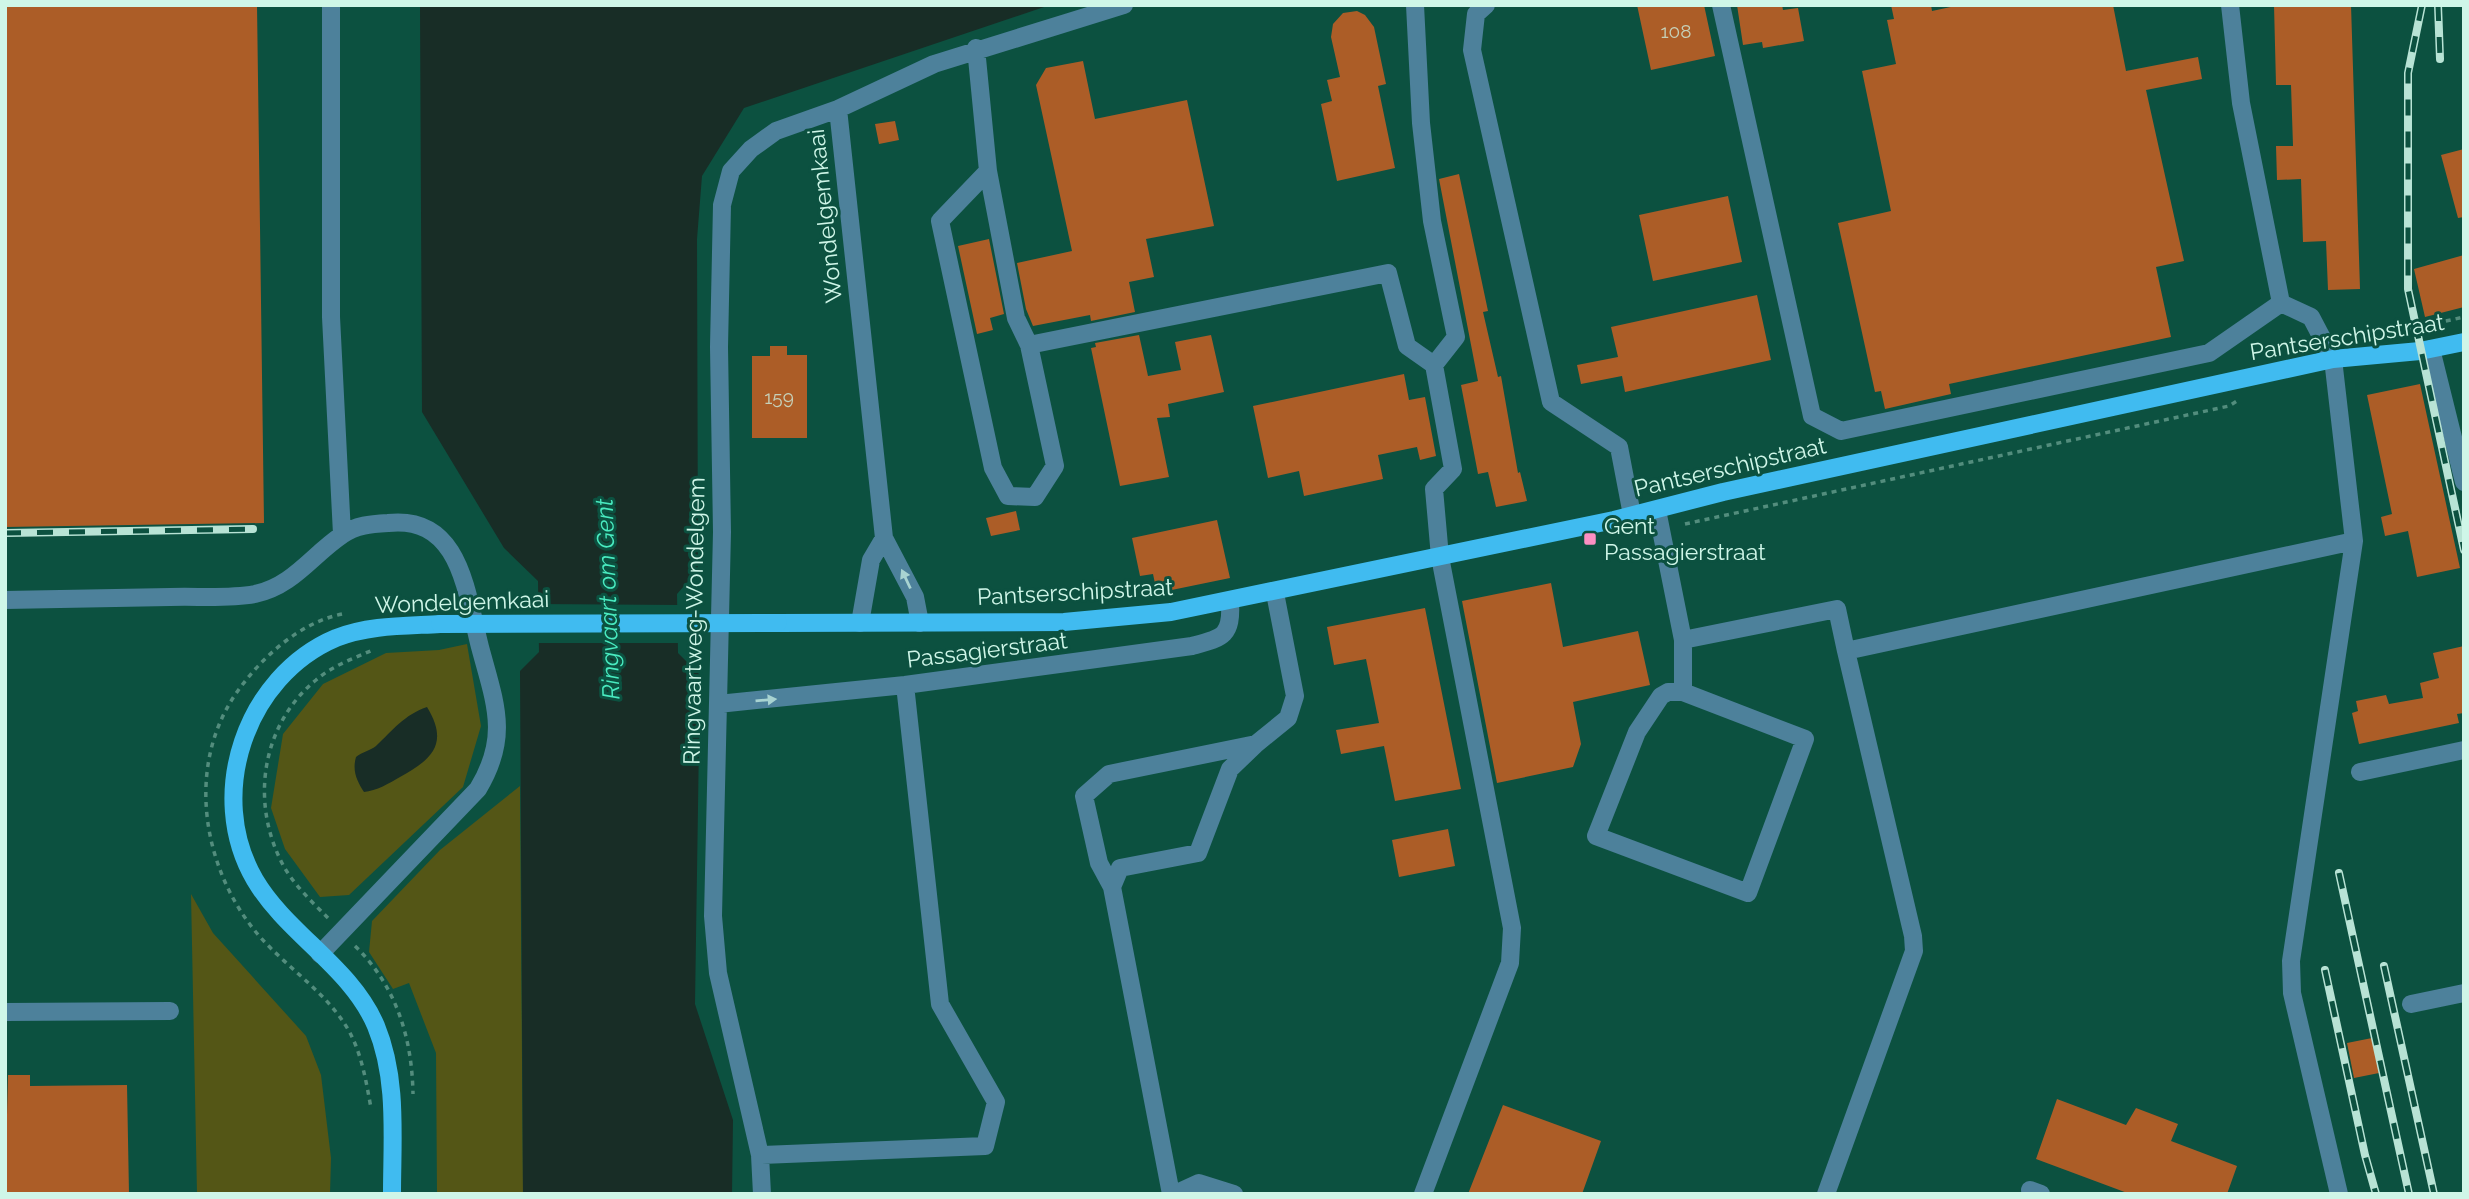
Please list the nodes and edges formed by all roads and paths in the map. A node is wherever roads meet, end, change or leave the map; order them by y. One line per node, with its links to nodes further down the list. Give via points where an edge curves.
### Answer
1 (331, 5): 19 (street, via 331,317)
2 (1124, 5): 7 (street, Wondelgemkaai)
3 (1415, 5): 15 (street, via 1432,220 1456,337)
4 (1486, 5): 18 (street, via 1476,14 1472,50 1551,402 1619,447)
5 (1721, 5): 10 (street, via 1812,416 1840,431 2209,353)
6 (2230, 5): 10 (street, via 2241,103)
7 (976, 48): 8 (street, Wondelgemkaai); 9 (street)
8 (838, 108): 20 (street, Wondelgemkaai); 33 (street, Ringvaartweg-Wondelgem, via 776,131 751,149 731,171 722,205)
9 (988, 171): 12 (street, via 1016,318); 12 (street, via 940,221 993,468 1007,496 1034,497 1055,467)
10 (2281, 303): 14 (street, via 2311,317)
11 (2464, 342): 13 (main road, Pantserschipstraat)
12 (1029, 345): 15 (street, via 1388,273 1407,346)
13 (2431, 349): 14 (main road, Pantserschipstraat); 16 (street)
14 (2333, 359): 17 (main road, Pantserschipstraat); 21 (street)
15 (1434, 365): 22 (street, via 1453,469 1434,489)
16 (2464, 482)
17 (1657, 510): 18 (main road, Pantserschipstraat); 28 (street)
18 (1632, 515): 22 (main road, Pantserschipstraat)
19 (342, 534): 24 (street, via 296,575 256,594); 38 (street, via 361,526 417,523 446,542 458,565 498,713 498,743 491,768 478,789)
20 (884, 538): 26 (street, Wondelgemkaai, via 872,560); 27 (street, Wondelgemkaai, one-way to 20, via 915,597)
21 (2354, 541): 30 (street); 53 (street, via 2291,961 2292,993)
22 (1440, 558): 23 (main road, Pantserschipstraat); 51 (street, via 1513,947)
23 (1275, 593): 25 (main road, Pantserschipstraat); 34 (street, via 1296,696 1289,718)
24 (5, 600)
25 (1230, 602): 27 (main road, Pantserschipstraat, via 1115,619); 31 (street, Passagierstraat, via 1227,632 1192,646)
26 (860, 623): 27 (main road, Wondelgemkaai); 39 (main road, Wondelgemkaai, bridge, via 440,624 375,628 317,648 273,684 255,713 234,772 233,800 244,855 266,897)
27 (920, 623)
28 (1683, 640): 30 (street, via 1837,609); 32 (street)
29 (374, 649): 38 (path, via 317,679 293,704 275,734 265,766 263,801 270,836 284,867)
30 (1846, 651): 52 (street, via 1914,951)
31 (905, 685): 33 (street, Passagierstraat, one-way to 31); 46 (street, via 940,1004 996,1102 985,1146)
32 (1683, 692): 32 (street, via 1664,694 1637,732 1596,836 1748,893 1805,739)
33 (718, 704): 46 (street, Ringvaartweg-Wondelgem, via 713,915 718,973)
34 (1256, 744): 37 (street, via 1230,769 1198,853 1120,868); 37 (street, via 1109,774 1084,796 1099,863)
35 (2464, 750): 36 (street)
36 (2360, 772)
37 (1112, 887): 49 (street)
38 (341, 932): 39 (street)
39 (320, 954): 47 (main road, Wondelgemkaai, via 359,997 376,1024 386,1055 392,1092)
40 (299, 975): 45 (path, via 349,1031 364,1065)
41 (2464, 993): 42 (street)
42 (2410, 1004)
43 (170, 1011): 44 (street)
44 (5, 1012)
45 (372, 1111)
46 (760, 1155): 48 (street, Ringvaartweg-Wondelgem)
47 (392, 1194)
48 (762, 1194)
49 (1173, 1194): 50 (street, via 1199,1183)
50 (1234, 1194)
51 (1423, 1194)
52 (1826, 1194)
53 (2339, 1194)

